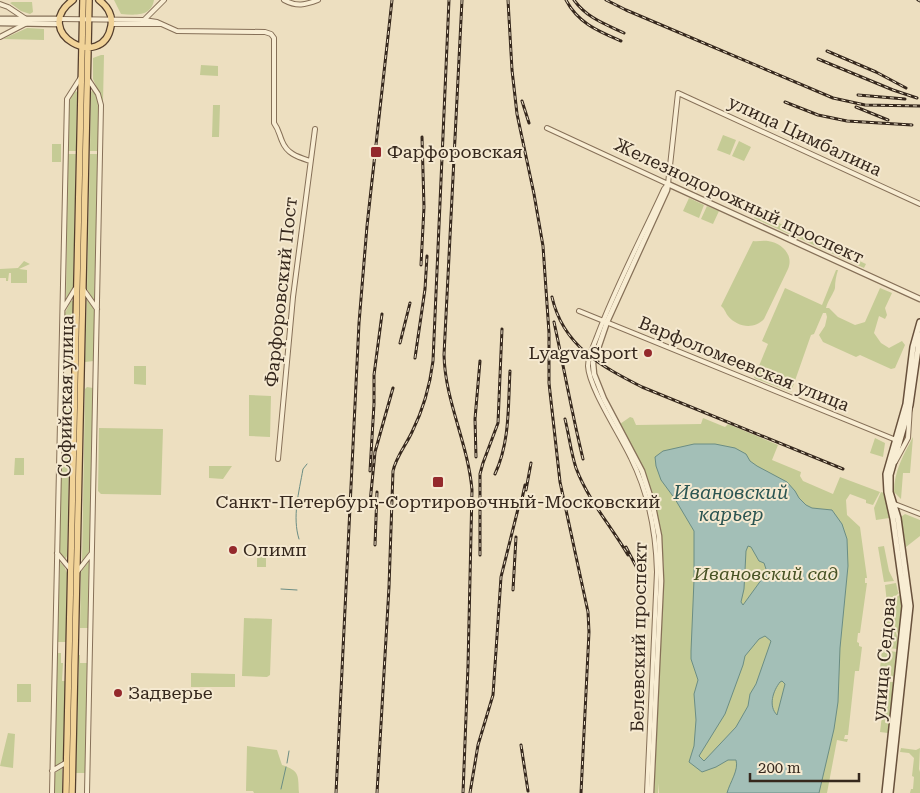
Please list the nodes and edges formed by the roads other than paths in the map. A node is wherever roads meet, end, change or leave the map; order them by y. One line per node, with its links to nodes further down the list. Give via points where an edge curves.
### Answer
1 (72, 0): 15 (main road, via 64,8)
2 (83, 0): 11 (main road, Софийская улица)
3 (89, 0): 12 (main road, Софийская улица)
4 (99, 0): 16 (main road, via 108,10)
5 (164, 0): 9 (street)
6 (284, 0): 7 (street, via 300,6)
7 (318, 0)
8 (0, 4): 14 (street)
9 (154, 10): 13 (street); 18 (street, via 153,16)
10 (0, 19): 14 (street)
11 (82, 19): 12 (street); 15 (street); 20 (main road, Софийская улица)
12 (89, 19): 16 (street); 20 (main road, Софийская улица)
13 (144, 20): 16 (street); 18 (street)
14 (27, 21): 15 (street); 17 (street); 19 (street)
15 (59, 21): 20 (main road, via 68,41)
16 (112, 22): 18 (street); 20 (main road, via 110,32 102,42)
17 (0, 23)
18 (158, 23): 25 (street, via 177,31 271,34 274,42 274,123 290,153)
19 (0, 37)
20 (85, 48): 21 (main road, Софийская улица)
21 (84, 78): 28 (main road, Софийская улица); 30 (street, via 98,94 101,105); 31 (street, via 67,99)
22 (678, 93): 26 (street, Белевский проспект); 27 (street, улица Цимбалина)
23 (547, 128): 26 (street, Железнодорожный проспект)
24 (315, 129): 25 (street, Фарфоровский Пост)
25 (310, 161): 38 (street, Фарфоровский Пост)
26 (668, 184): 29 (street, Железнодорожный проспект); 33 (street, Белевский проспект)
27 (920, 204)
28 (80, 288): 30 (street); 31 (street); 44 (main road, Софийская улица)
29 (920, 299)
30 (97, 309): 43 (street)
31 (62, 310): 42 (street)
32 (579, 311): 33 (street, Варфоломеевская улица)
33 (605, 322): 37 (street, Варфоломеевская улица); 52 (street, Белевский проспект, via 594,359 594,374 642,471 652,502 660,549)
34 (920, 322): 37 (main road, улица Седова)
35 (920, 335): 36 (main road, улица Седова)
36 (910, 405): 37 (main road, улица Седова); 39 (street, via 908,438)
37 (898, 441): 39 (main road, улица Седова); 40 (main road, улица Седова, via 886,474)
38 (278, 459)
39 (892, 466): 40 (main road, улица Седова)
40 (891, 503): 41 (street); 53 (main road, улица Седова, via 905,606); 54 (main road, улица Седова, via 898,518 910,606)
41 (920, 514)
42 (57, 553): 44 (street); 47 (street)
43 (92, 553): 44 (street); 51 (street)
44 (74, 571): 45 (main road, Софийская улица)
45 (73, 608): 46 (main road, Софийская улица); 50 (main road, Софийская улица)
46 (66, 762): 47 (street); 49 (main road, Софийская улица)
47 (52, 771): 48 (street)
48 (52, 793)
49 (66, 793)
50 (72, 793)
51 (87, 793)
52 (649, 793)
53 (885, 793)
54 (890, 793)

